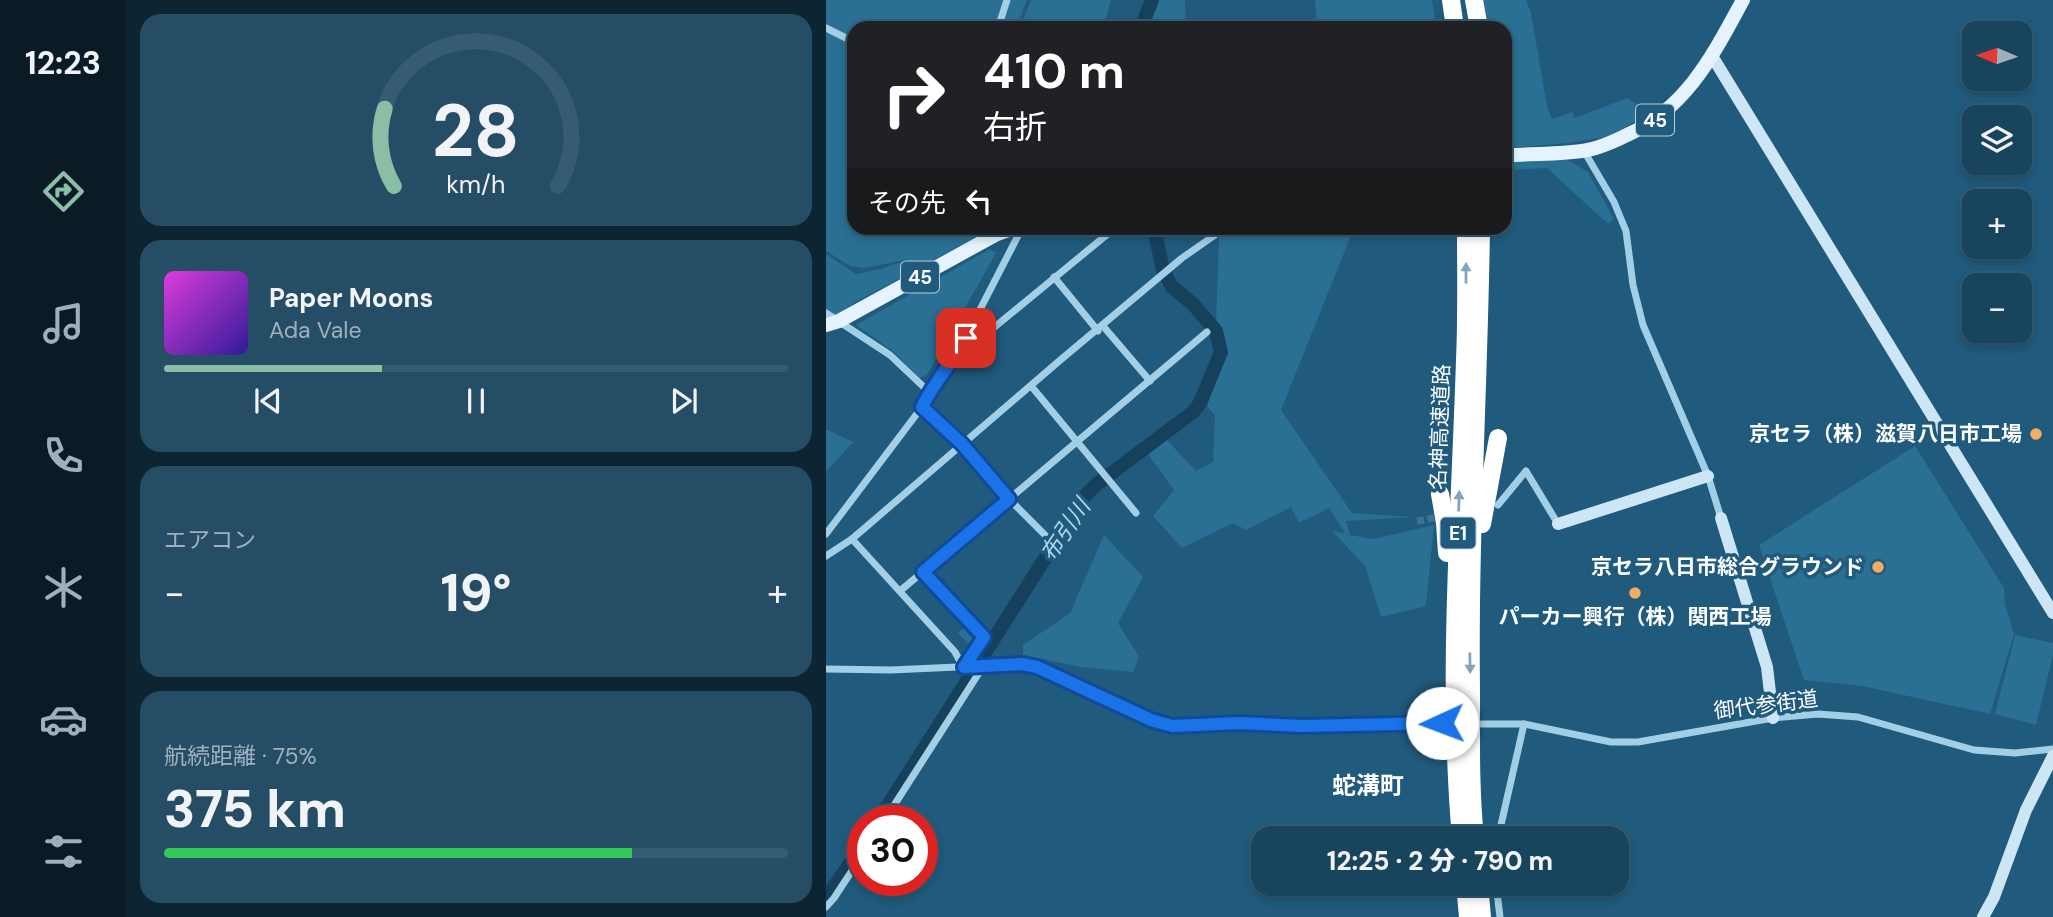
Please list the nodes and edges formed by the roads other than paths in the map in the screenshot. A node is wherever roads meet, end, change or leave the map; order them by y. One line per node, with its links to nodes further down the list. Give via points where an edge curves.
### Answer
1 (1007, 0): 6 (street)
2 (1451, 0): 7 (highway)
3 (1466, 0): 8 (highway)
4 (1474, 0): 9 (highway)
5 (1743, 0): 12 (main road, 45)
6 (1001, 21)
7 (1454, 21)
8 (1469, 21)
9 (1478, 21)
10 (826, 28): 11 (street)
11 (847, 38)
12 (1712, 56): 13 (main road, 45, via 1685,94 1647,126); 46 (street)
13 (1584, 151): 14 (main road, 45); 33 (street, via 1626,231 1643,325)
14 (1512, 155)
15 (995, 235): 22 (main road, 45)
16 (1018, 235): 25 (street)
17 (1106, 235): 21 (street)
18 (1216, 235): 23 (street)
19 (1466, 235): 51 (highway, 名神高速道路 / E1, one-way to 19)
20 (1481, 235): 47 (highway, 名神高速道路 / E1)
21 (1054, 277): 23 (street); 25 (street)
22 (830, 320): 28 (street, via 890,355)
23 (1100, 328): 26 (street); 27 (street)
24 (1207, 332): 26 (street)
25 (954, 360): 28 (street)
26 (1150, 381): 31 (street)
27 (1032, 387): 31 (street); 32 (street)
28 (929, 392): 29 (street)
29 (922, 407): 32 (street); 40 (street)
30 (1498, 438): 47 (highway)
31 (1079, 442): 35 (street); 37 (street)
32 (962, 444): 35 (street); 42 (street)
33 (1707, 476): 38 (street); 39 (street)
34 (1440, 494): 51 (highway)
35 (1009, 499): 41 (street); 44 (street)
36 (1498, 505): 39 (street, via 1526,471)
37 (1136, 513)
38 (1721, 518): 52 (street, via 1767,667)
39 (1558, 524)
40 (826, 534)
41 (1046, 536)
42 (852, 539): 43 (street); 45 (street)
43 (826, 556)
44 (923, 572): 45 (street); 48 (street, via 984,637)
45 (900, 590): 48 (street)
46 (2053, 613)
47 (1470, 616): 60 (highway, 名神高速道路 / E1, one-way to 60)
48 (967, 666): 49 (street); 50 (street)
49 (983, 666): 53 (street, via 1037,667 1172,726); 58 (street)
50 (826, 669)
51 (1455, 706): 59 (highway, 名神高速道路 / E1)
52 (1773, 718): 55 (street, 御代参街道, via 1638,742 1611,742); 56 (street, 御代参街道, via 1858,717 1974,750 2015,753)
53 (1442, 723)
54 (1481, 724): 55 (street, 御代参街道)
55 (1524, 724): 61 (street)
56 (2053, 749)
57 (2053, 756): 70 (street)
58 (894, 805)
59 (1460, 826)
60 (1474, 826)
61 (1501, 826)
62 (847, 878): 66 (street)
63 (1466, 896): 67 (highway)
64 (1480, 896): 68 (highway)
65 (1497, 896): 69 (street)
66 (826, 906)
67 (1468, 917)
68 (1482, 917)
69 (1500, 917)
70 (1983, 917)

